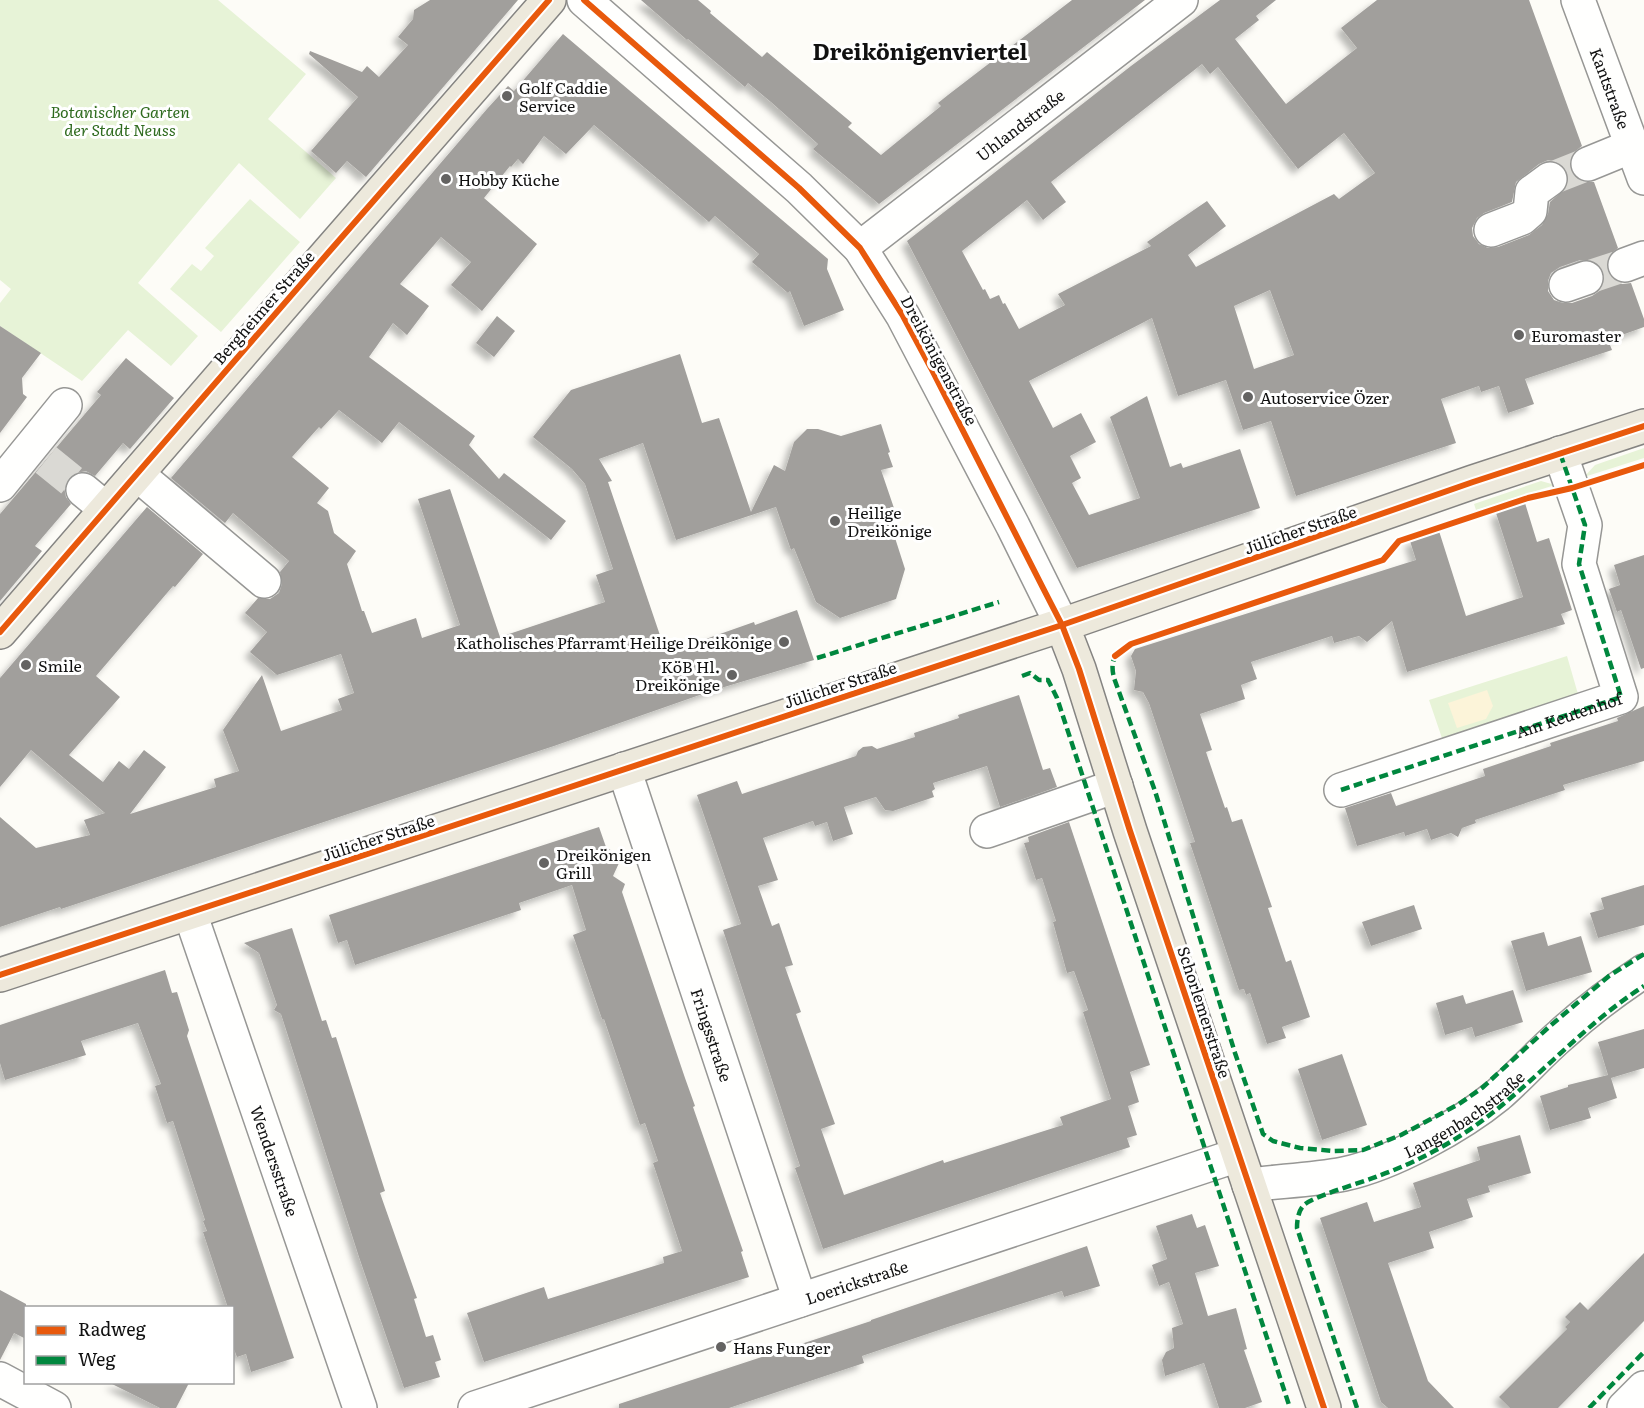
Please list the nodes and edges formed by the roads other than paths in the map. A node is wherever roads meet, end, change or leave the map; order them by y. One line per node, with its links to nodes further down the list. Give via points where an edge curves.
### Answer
1 (549, 0): 14 (main road, Bergheimer Straße)
2 (584, 0): 10 (street, Dreikönigenstraße, via 799,188)
3 (1181, 0): 10 (street, Uhlandstraße)
4 (1578, 0): 5 (street, Kantstraße)
5 (1632, 146): 6 (street); 7 (street, Kantstraße)
6 (1588, 164)
7 (1644, 178)
8 (1550, 179): 9 (street, via 1532,192 1530,211 1522,218)
9 (1491, 230)
10 (860, 248): 17 (street, Dreikönigenstraße, via 903,316)
11 (65, 405): 15 (street, via 39,453)
12 (1644, 426): 13 (main road, Jülicher Straße)
13 (1560, 453): 17 (main road, Jülicher Straße); 21 (street, Am Keutenhof, via 1586,525 1579,564 1621,698)
14 (137, 474): 16 (street); 18 (main road, Bergheimer Straße, via 94,500)
15 (0, 484)
16 (264, 581)
17 (1062, 625): 19 (main road, Jülicher Straße); 20 (main road, Schorlemerstraße)
18 (0, 632)
19 (624, 769): 23 (main road, Jülicher Straße); 29 (street, Fringsstraße)
20 (1116, 786): 22 (street); 28 (main road, Schorlemerstraße)
21 (1341, 790)
22 (987, 831)
23 (190, 914): 24 (main road, Jülicher Straße); 33 (street, Wendersstraße)
24 (42, 963): 26 (main road, Jülicher Straße); 27 (main road, Jülicher Straße)
25 (1644, 971): 28 (street, Langenbachstraße, via 1562,1034 1498,1095 1423,1144 1345,1174)
26 (0, 975)
27 (0, 981)
28 (1244, 1170): 29 (street, Loerickstraße); 35 (main road, Schorlemerstraße)
29 (801, 1300): 34 (street, Loerickstraße)
30 (0, 1379): 32 (street)
31 (1644, 1388): 36 (street)
32 (54, 1408)
33 (360, 1408)
34 (475, 1408)
35 (1324, 1408)
36 (1624, 1408)

